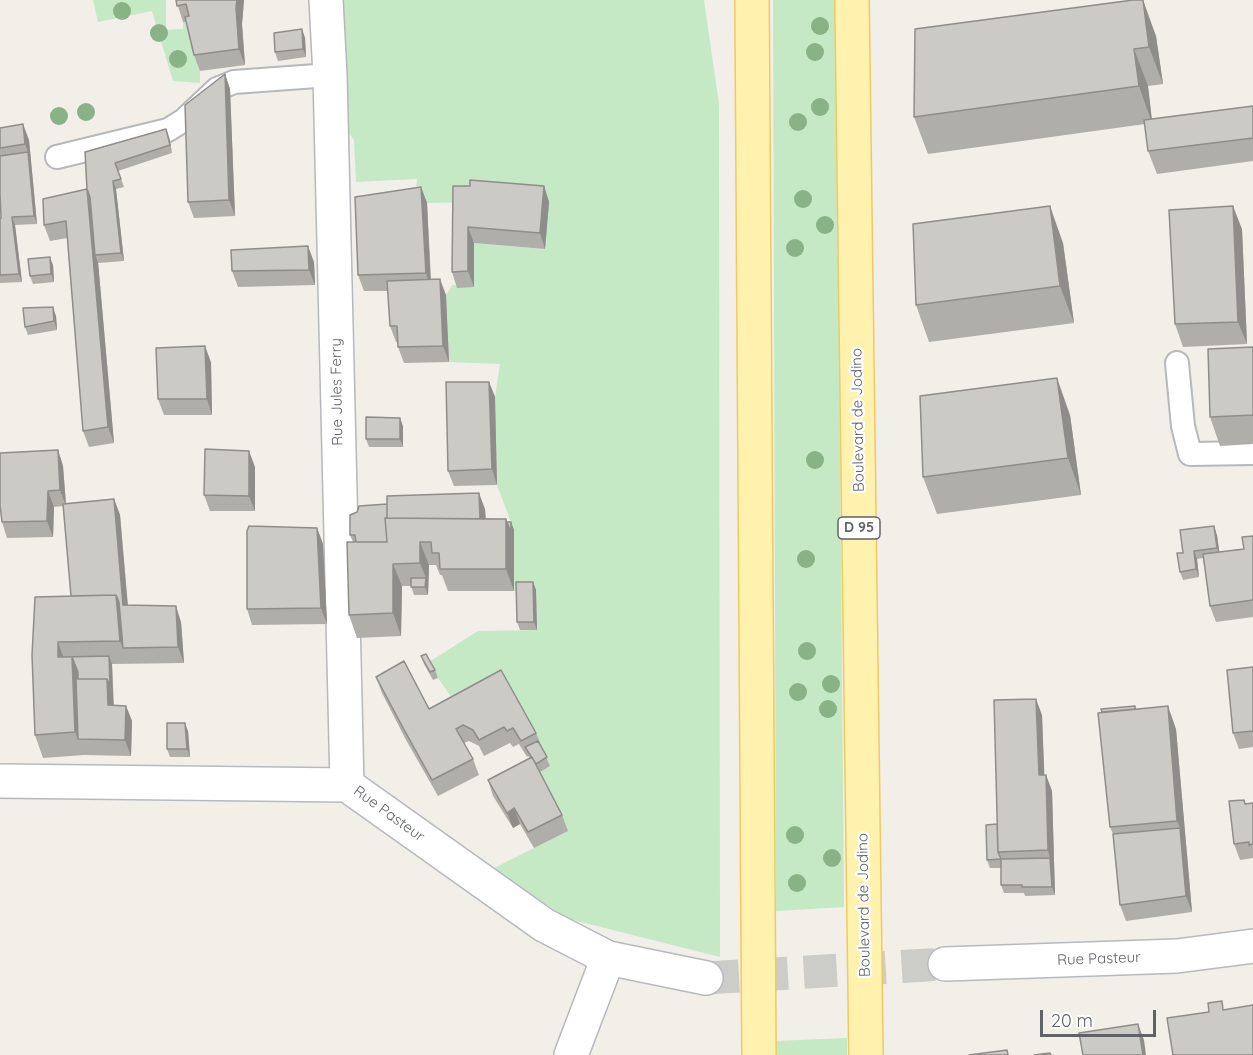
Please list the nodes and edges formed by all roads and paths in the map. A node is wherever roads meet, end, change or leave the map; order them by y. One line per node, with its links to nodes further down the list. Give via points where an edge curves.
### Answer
1 (326, 0): 4 (street, Rue Jules Ferry)
2 (752, 0): 15 (main road)
3 (852, 0): 16 (main road, Boulevard de Jodino / D 95)
4 (330, 75): 5 (lane, via 234,82 217,89 168,130); 9 (street, Rue Jules Ferry)
5 (57, 157)
6 (1177, 363): 7 (lane, via 1190,454)
7 (1253, 453)
8 (0, 781): 9 (street, Rue Pasteur)
9 (348, 785): 11 (street, Rue Pasteur, via 544,925)
10 (1253, 946): 12 (street, Rue Pasteur, via 1177,957)
11 (608, 958): 13 (street, Rue Pasteur); 14 (street)
12 (945, 964)
13 (706, 978)
14 (571, 1055)
15 (759, 1055)
16 (866, 1055)

